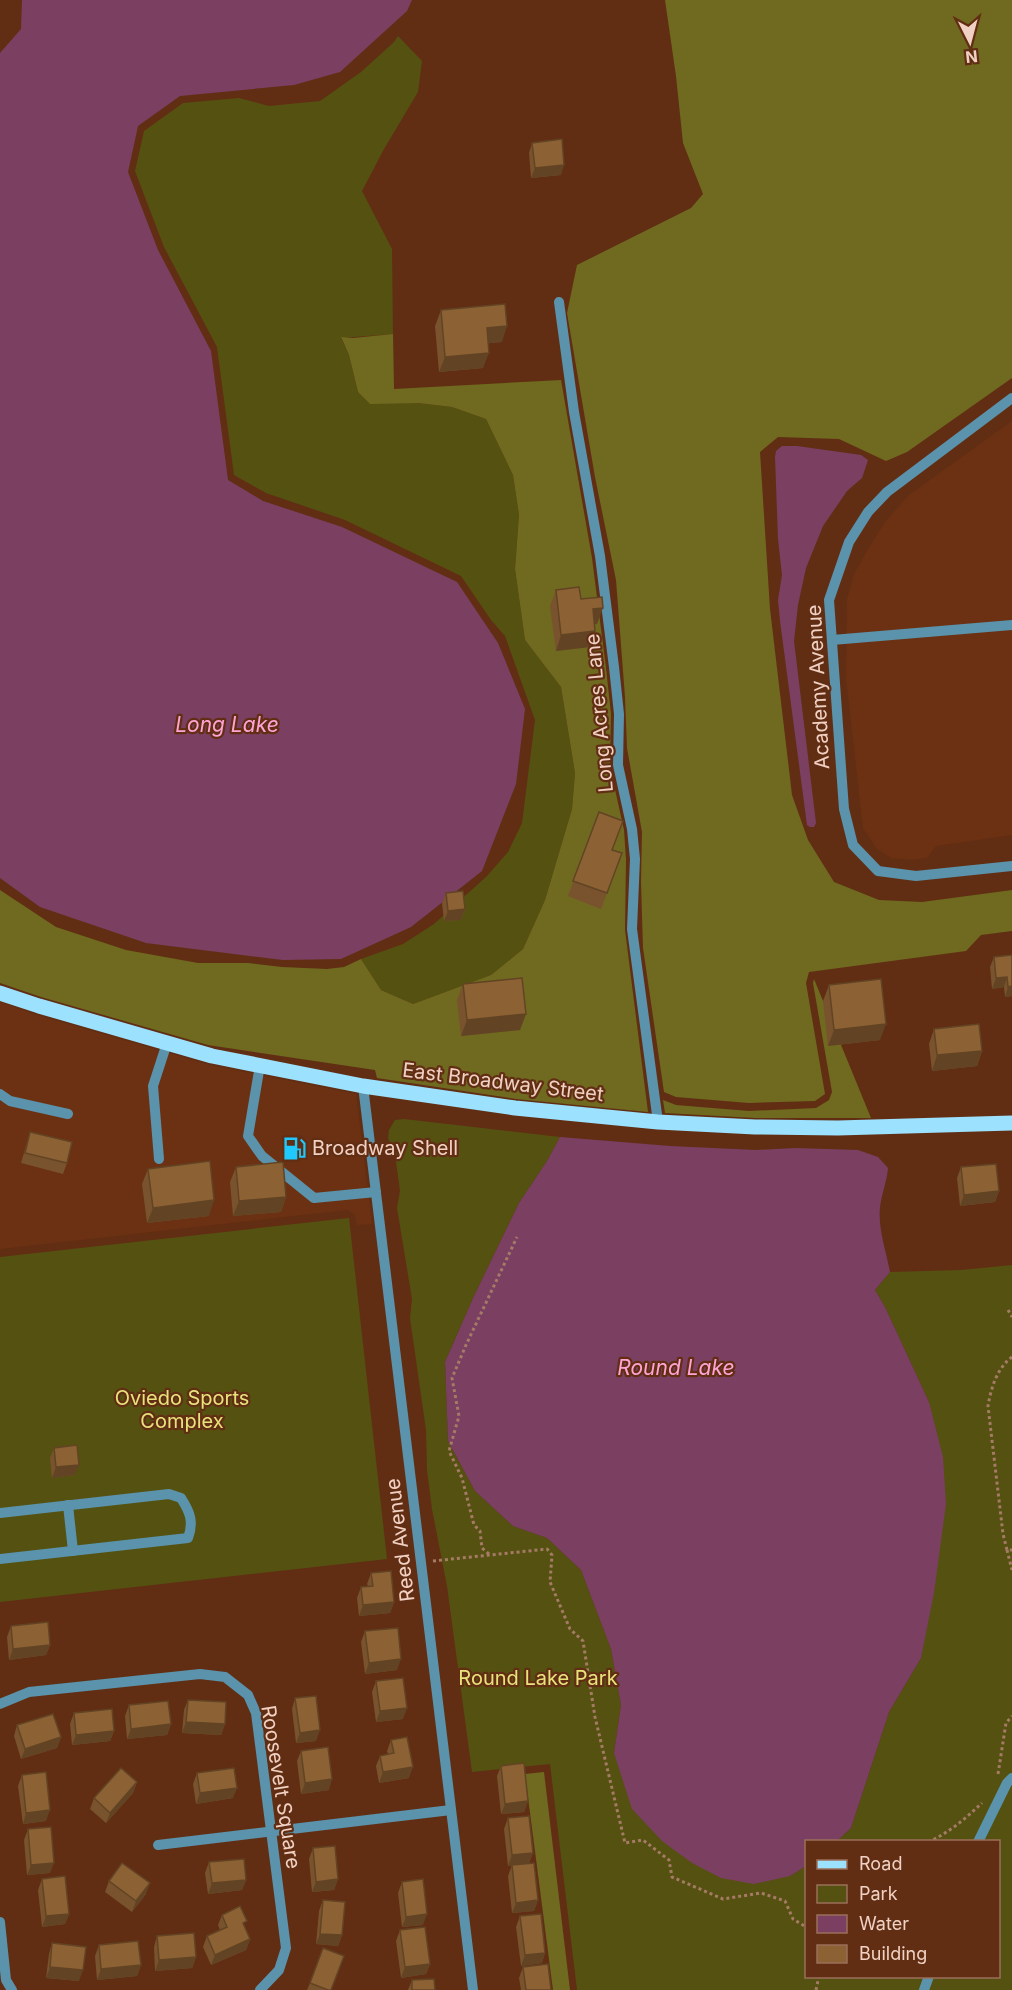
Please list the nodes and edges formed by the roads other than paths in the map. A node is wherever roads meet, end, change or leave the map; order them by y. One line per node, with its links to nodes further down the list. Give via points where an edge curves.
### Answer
1 (559, 302): 12 (street, Long Acres Lane, via 614,667 619,714 618,765 632,829 632,929)
2 (1012, 398): 4 (street, Academy Avenue, via 887,492 868,512 849,542 829,600)
3 (1012, 625): 4 (street)
4 (832, 640): 5 (street, Academy Avenue, via 844,809 853,845 878,871 916,876)
5 (1012, 866)
6 (0, 993): 7 (main road, East Broadway Street)
7 (167, 1043): 8 (main road, East Broadway Street); 14 (street, via 153,1086)
8 (260, 1065): 9 (main road, East Broadway Street); 15 (street, via 248,1136 262,1156 314,1198)
9 (363, 1086): 12 (main road, East Broadway Street, via 515,1108); 15 (street, Reed Avenue)
10 (0, 1094): 11 (street, via 10,1101)
11 (68, 1114)
12 (658, 1122): 13 (main road, East Broadway Street, via 838,1128)
13 (1012, 1123)
14 (159, 1159)
15 (376, 1192): 22 (street, Reed Avenue)
16 (68, 1505): 17 (street); 18 (street); 18 (street, via 169,1494 181,1498 190,1513 192,1528 188,1538)
17 (0, 1513)
18 (73, 1551): 19 (street)
19 (0, 1559)
20 (0, 1704): 23 (street, Roosevelt Square, via 29,1692 200,1674 225,1677 248,1695 256,1713)
21 (1012, 1778): 24 (street)
22 (451, 1809): 23 (street); 29 (street, Reed Avenue)
23 (271, 1831): 25 (street); 28 (street, Roosevelt Square, via 286,1948 279,1970)
24 (979, 1840)
25 (158, 1845)
26 (0, 1922): 27 (street, via 6,1980)
27 (12, 1990)
28 (260, 1990)
29 (473, 1990)

